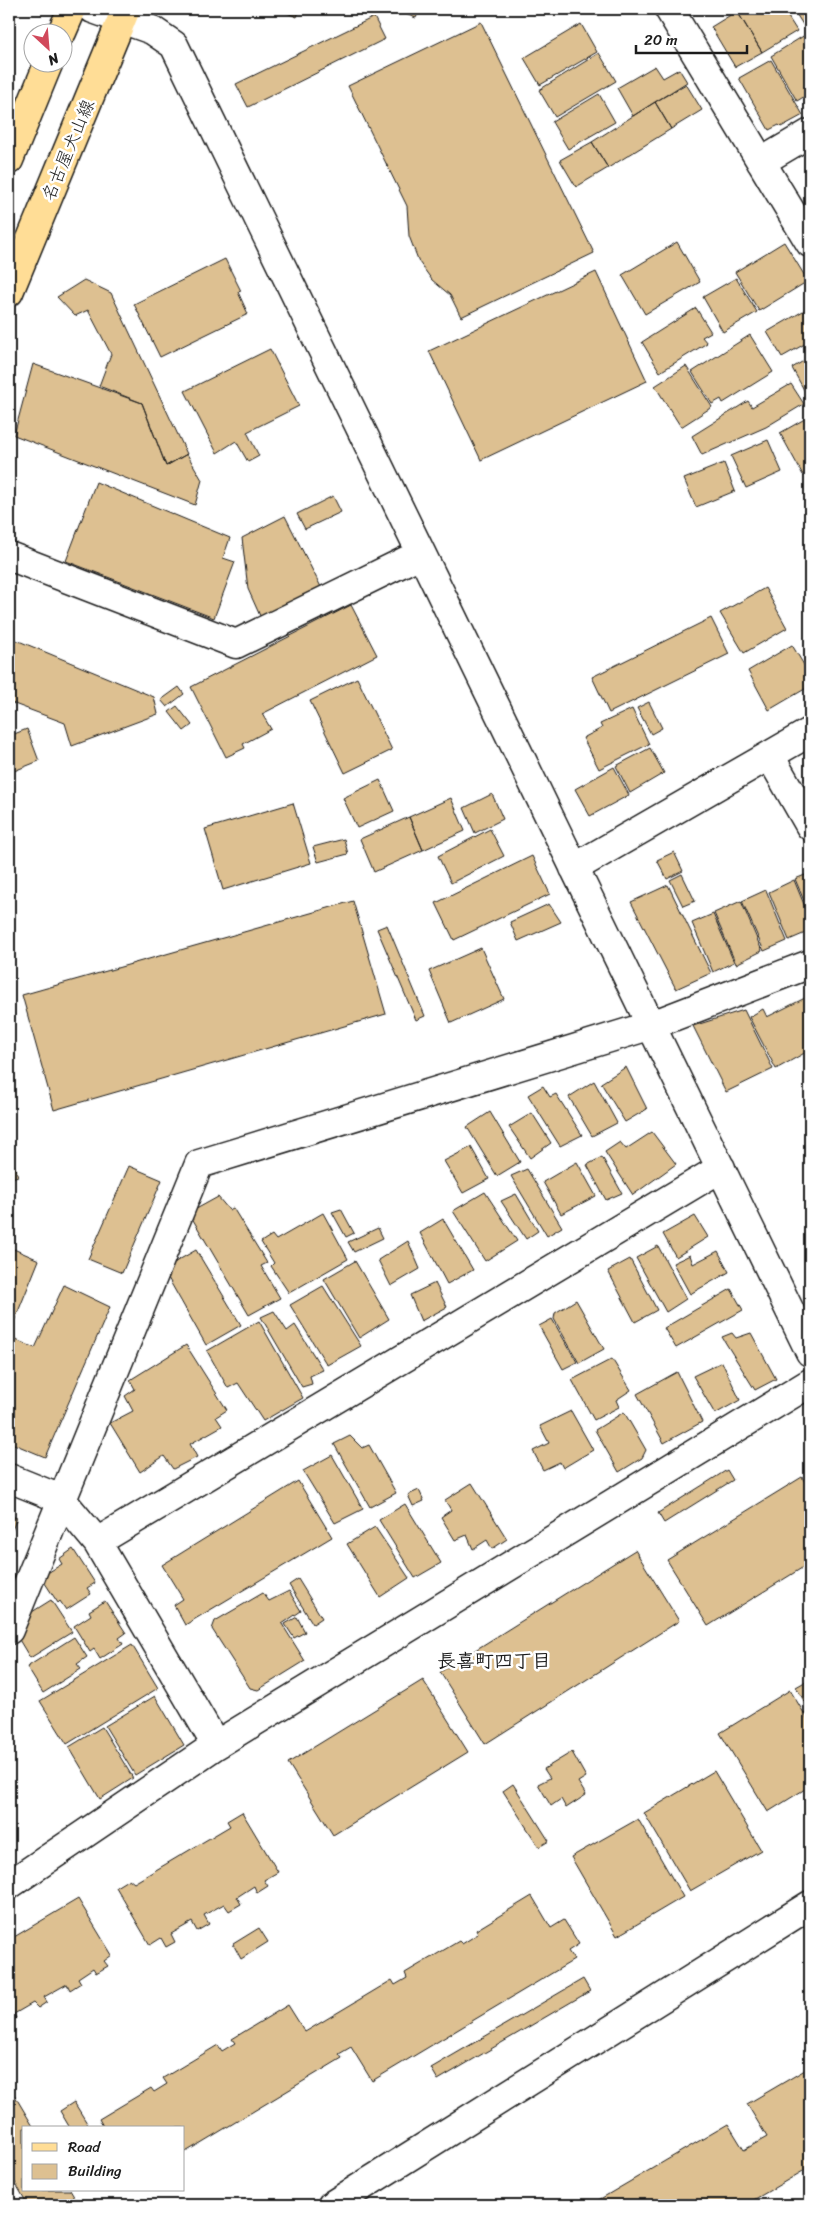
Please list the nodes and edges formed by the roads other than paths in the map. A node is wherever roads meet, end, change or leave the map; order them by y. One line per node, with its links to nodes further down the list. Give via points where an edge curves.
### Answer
1 (72, 9): 5 (main road)
2 (93, 9): 4 (street)
3 (677, 11): 9 (street)
4 (124, 14): 11 (main road, 名古屋犬山線); 12 (street, via 174,45)
5 (66, 22)
6 (45, 72): 8 (main road)
7 (810, 133): 9 (street)
8 (9, 160)
9 (761, 162): 10 (street)
10 (810, 243)
11 (9, 292)
12 (420, 554): 13 (street, via 236,644); 17 (street)
13 (9, 556)
14 (810, 732): 15 (street)
15 (770, 756): 16 (street); 17 (street)
16 (810, 826)
17 (574, 868): 19 (street)
18 (810, 964): 19 (street)
19 (652, 1025): 20 (street); 24 (street, via 199,1164)
20 (721, 1168): 21 (street); 25 (street)
21 (810, 1352)
22 (810, 1383): 27 (street)
23 (9, 1478): 24 (street)
24 (61, 1499): 25 (street); 26 (street)
25 (96, 1542): 27 (street)
26 (9, 1630)
27 (216, 1745): 28 (street)
28 (9, 1885)
29 (810, 1905): 30 (street)
30 (332, 2205)

